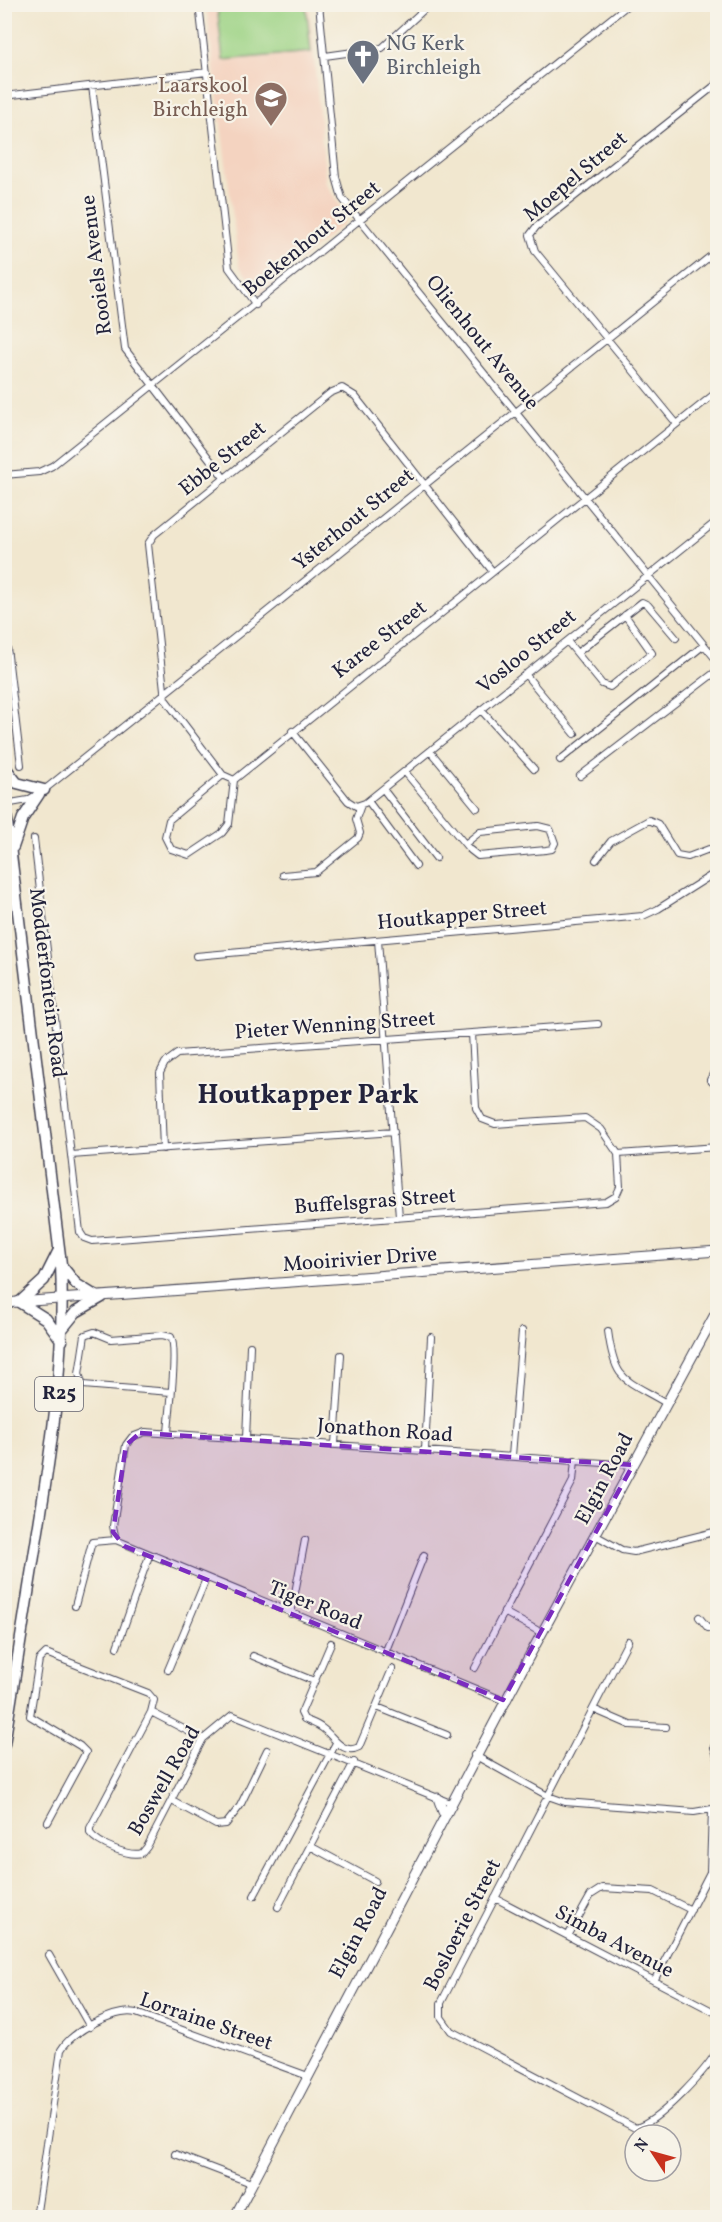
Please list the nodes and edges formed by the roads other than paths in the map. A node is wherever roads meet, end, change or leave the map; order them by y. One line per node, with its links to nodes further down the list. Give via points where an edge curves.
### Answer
1 (199, 4): 6 (street)
2 (318, 4): 5 (street, Olienhout Avenue)
3 (430, 4): 5 (street, via 382,48)
4 (628, 4): 10 (street, Boekenhout Street)
5 (325, 56): 10 (street, Olienhout Avenue, via 339,191)
6 (207, 72): 8 (street); 12 (street, via 229,268)
7 (717, 83): 13 (street, Moepel Street, via 530,235 535,251)
8 (92, 86): 9 (street); 14 (street, Rooiels Avenue, via 123,343 127,355)
9 (4, 96)
10 (362, 219): 12 (street, Boekenhout Street); 16 (street, Olienhout Avenue)
11 (717, 249): 13 (street, Ysterhout Street)
12 (256, 305): 14 (street, Boekenhout Street)
13 (607, 338): 16 (street, Ysterhout Street); 17 (street, Moepel Street)
14 (153, 386): 18 (street, Boekenhout Street, via 52,466 39,472); 19 (street, Rooiels Avenue)
15 (717, 391): 17 (street, Karee Street)
16 (516, 411): 20 (street, Ysterhout Street); 21 (street, Olienhout Avenue)
17 (677, 424): 21 (street, Karee Street)
18 (4, 475)
19 (225, 479): 20 (street, Ebbe Street, via 330,393 342,388 355,396); 34 (street, Ebbe Street, via 148,543)
20 (424, 484): 23 (street, Ebbe Street); 34 (street, Ysterhout Street)
21 (585, 498): 23 (street, Karee Street); 24 (street, Olienhout Avenue)
22 (717, 520): 24 (street, Vosloo Street)
23 (493, 572): 36 (street, Karee Street)
24 (648, 576): 28 (street, Vosloo Street); 29 (street, Olienhout Avenue)
25 (625, 615): 27 (street, via 646,603); 30 (street); 30 (street, via 651,647 648,658 607,687)
26 (4, 622): 40 (street)
27 (676, 639)
28 (567, 641): 30 (street); 33 (street, Vosloo Street)
29 (704, 645): 31 (street, Olienhout Avenue); 39 (street)
30 (577, 653)
31 (717, 662)
32 (717, 670): 45 (street)
33 (525, 674): 35 (street, Vosloo Street); 37 (street)
34 (164, 694): 44 (street, Ebbe Street, via 169,706); 48 (street, Ysterhout Street)
35 (482, 710): 38 (street, Vosloo Street); 42 (street)
36 (292, 731): 46 (street, Karee Street); 52 (street, via 348,801)
37 (574, 734)
38 (430, 751): 43 (street, Vosloo Street); 53 (street)
39 (560, 760)
40 (21, 765)
41 (4, 766): 48 (main road, via 22,785)
42 (534, 769)
43 (405, 772): 47 (street, Vosloo Street); 55 (street)
44 (224, 775): 46 (street, Ebbe Street); 46 (street, via 169,820 165,837 171,849 183,855 194,854 226,828 233,807)
45 (580, 776)
46 (234, 780)
47 (383, 789): 50 (street, Vosloo Street); 58 (street)
48 (41, 792): 51 (street, Ysterhout Street, via 21,802); 56 (main road, via 20,824)
49 (4, 797): 51 (main road, Modderfontein Road / R25)
50 (368, 801): 52 (street, Vosloo Street); 60 (street)
51 (5, 804): 56 (main road, Modderfontein Road / R25)
52 (358, 805): 62 (street, via 358,838 316,872)
53 (477, 808)
54 (34, 839): 77 (street)
55 (465, 844): 55 (street, via 482,857 550,850 555,843 550,829 538,826 480,832)
56 (11, 854): 79 (main road, Modderfontein Road / R25)
57 (717, 857): 59 (street, via 709,849 688,856 677,855 658,824 649,820 611,841)
58 (436, 858)
59 (596, 860)
60 (416, 867)
61 (716, 872): 63 (street); 64 (street, Houtkapper Street, via 643,916)
62 (283, 875)
63 (717, 903)
64 (378, 940): 65 (street, Houtkapper Street); 70 (street)
65 (196, 956)
66 (717, 972): 67 (street)
67 (717, 983)
68 (598, 1024): 69 (street, Pieter Wenning Street)
69 (472, 1033): 70 (street, Pieter Wenning Street); 76 (street, via 477,1108 482,1119 495,1124 585,1118 601,1129)
70 (384, 1039): 73 (street); 75 (street, Pieter Wenning Street, via 172,1056 160,1079)
71 (717, 1064): 72 (street, via 710,1080)
72 (717, 1088)
73 (394, 1132): 75 (street); 78 (street)
74 (717, 1147): 76 (street)
75 (163, 1149): 77 (street)
76 (618, 1154): 78 (street, Buffelsgras Street, via 620,1187 610,1201)
77 (71, 1155): 78 (street, Buffelsgras Street, via 80,1232 84,1239 92,1241)
78 (399, 1217)
79 (59, 1249): 81 (main road, Modderfontein Road / R25); 84 (main road, via 44,1280)
80 (717, 1251): 82 (street, Mooirivier Drive)
81 (61, 1264): 82 (main road, via 76,1284); 83 (main road, Modderfontein Road / R25)
82 (99, 1297): 83 (street, Mooirivier Drive); 87 (main road, via 76,1312)
83 (63, 1299): 84 (street, Mooirivier Drive); 87 (main road, Modderfontein Road / R25)
84 (20, 1301): 85 (street, Mooirivier Drive); 91 (main road, via 46,1318)
85 (4, 1303)
86 (717, 1309): 95 (street, Elgin Road)
87 (63, 1329): 91 (main road, Modderfontein Road / R25)
88 (522, 1331): 100 (street)
89 (608, 1331): 95 (street, via 617,1371)
90 (431, 1337): 99 (street)
91 (62, 1341): 133 (main road, Modderfontein Road / R25, via 52,1443)
92 (250, 1346): 97 (street)
93 (341, 1355): 98 (street)
94 (171, 1392): 94 (street, via 90,1387 81,1383 84,1338 91,1332 111,1339 162,1335 173,1339); 96 (street)
95 (666, 1403): 102 (street, Elgin Road)
96 (168, 1433): 97 (street, Jonathon Road); 105 (street, Jonathon Road, via 136,1434 129,1441 113,1526)
97 (246, 1438): 98 (street, Jonathon Road)
98 (335, 1444): 99 (street, Jonathon Road)
99 (425, 1450): 100 (street, Jonathon Road)
100 (512, 1456): 101 (street, Jonathon Road)
101 (575, 1460): 102 (street, Jonathon Road); 111 (street, via 573,1481)
102 (633, 1465): 104 (street, Elgin Road)
103 (717, 1531): 104 (street, via 630,1552)
104 (595, 1535): 115 (street, Elgin Road)
105 (116, 1540): 108 (street, Tiger Road); 110 (street, via 95,1540 90,1545)
106 (305, 1540): 112 (street)
107 (424, 1555): 119 (street)
108 (149, 1556): 109 (street, Tiger Road); 118 (street)
109 (206, 1579): 112 (street, Tiger Road); 123 (street)
110 (75, 1606)
111 (504, 1612): 115 (street); 122 (street)
112 (291, 1614): 119 (street, Tiger Road)
113 (699, 1617): 114 (street, via 708,1628)
114 (717, 1629)
115 (543, 1633): 125 (street, Elgin Road)
116 (628, 1641): 127 (street, Bosloerie Street)
117 (330, 1643): 124 (street)
118 (117, 1647)
119 (385, 1653): 125 (street, Tiger Road)
120 (253, 1656): 124 (street)
121 (392, 1668): 126 (street)
122 (475, 1668)
123 (168, 1670)
124 (315, 1681): 132 (street, via 302,1716 323,1728)
125 (505, 1701): 137 (street, Elgin Road)
126 (377, 1707): 130 (street); 132 (street, via 357,1749)
127 (593, 1709): 129 (street, via 630,1725); 140 (street, Bosloerie Street)
128 (151, 1712): 131 (street); 142 (street, Boswell Road, via 93,1820 90,1833 97,1840 139,1855); 146 (street, via 154,1700 148,1693 52,1654 43,1654 30,1716 86,1752)
129 (666, 1727)
130 (447, 1735)
131 (203, 1739): 136 (street, Boswell Road, via 227,1717 235,1715); 142 (street, Boswell Road)
132 (336, 1743): 136 (street)
133 (4, 1744)
134 (714, 1747): 138 (street)
135 (267, 1750): 142 (street, via 235,1815 226,1824 216,1825)
136 (331, 1753): 139 (street, Boswell Road); 149 (street)
137 (476, 1756): 140 (street); 143 (street, Elgin Road)
138 (717, 1759)
139 (354, 1762): 141 (street, Boswell Road); 147 (street)
140 (548, 1796): 144 (street, via 572,1803 694,1812); 150 (street, Bosloerie Street)
141 (438, 1798): 143 (street, Boswell Road); 145 (street)
142 (172, 1801)
143 (451, 1803): 145 (street, Elgin Road); 159 (street, Elgin Road)
144 (715, 1809): 152 (street, via 711,1869)
145 (443, 1812): 159 (street, Elgin Road)
146 (48, 1822)
147 (310, 1846): 148 (street); 151 (street)
148 (375, 1881)
149 (254, 1896)
150 (495, 1898): 153 (street, Simba Avenue); 158 (street, Bosloerie Street, via 441,2002 442,2022 451,2031 635,2128 654,2118 705,2070)
151 (278, 1907)
152 (691, 1910): 153 (street, via 653,1891 602,1888 591,1895); 155 (street)
153 (568, 1936): 155 (street, Simba Avenue)
154 (49, 1955): 157 (street)
155 (654, 1981): 156 (street, Simba Avenue)
156 (717, 2014)
157 (90, 2027): 159 (street, Lorraine Street, via 114,2014 129,2012); 162 (street, Lorraine Street, via 61,2050)
158 (717, 2049)
159 (306, 2076): 161 (street, Elgin Road)
160 (175, 2154): 161 (street)
161 (249, 2182): 163 (street, Elgin Road); 164 (street, Elgin Road)
162 (36, 2217)
163 (228, 2217)
164 (234, 2217)

